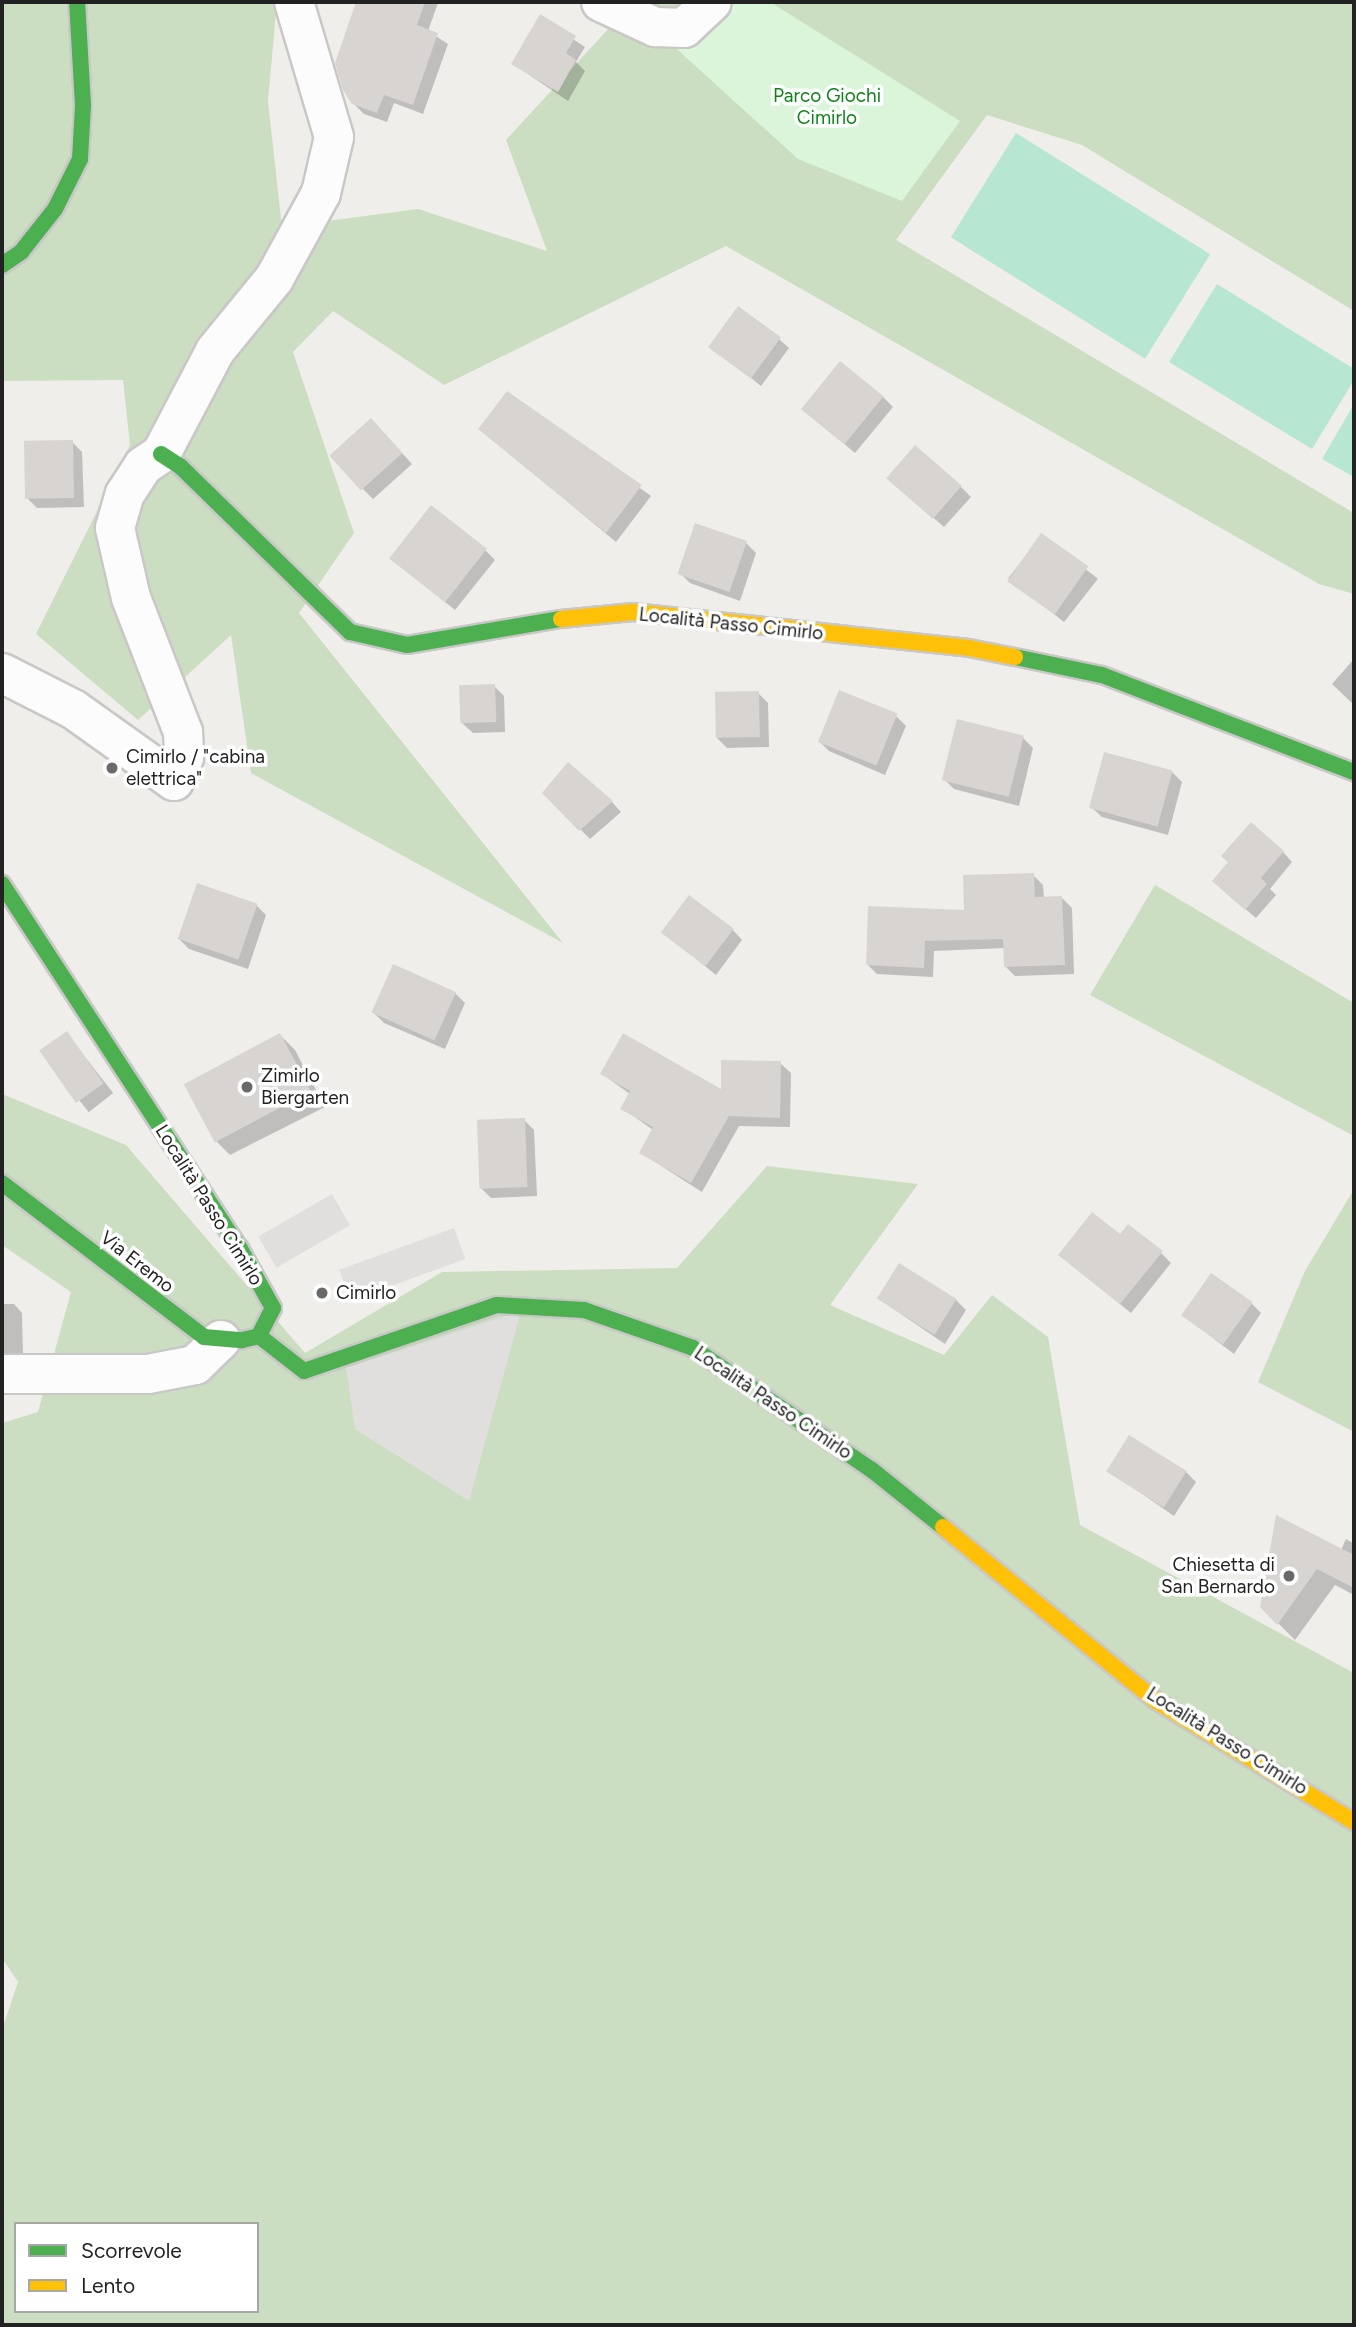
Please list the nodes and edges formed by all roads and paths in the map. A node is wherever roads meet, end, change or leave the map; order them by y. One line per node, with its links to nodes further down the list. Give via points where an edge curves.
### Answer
1 (77, 2): 5 (street, via 83,105 80,159 55,209 21,252)
2 (294, 2): 6 (street, via 334,138 321,193 274,279 215,351)
3 (601, 2): 4 (street, via 655,27 684,28)
4 (712, 2)
5 (2, 265)
6 (161, 454): 7 (street, via 143,466 125,494 115,528 131,598 183,732 184,757 174,781 73,709); 8 (street, Località Passo Cimirlo, via 181,467 350,632 407,645 534,621 633,612 969,648 1102,675)
7 (2, 673)
8 (1354, 772)
9 (2, 884): 11 (street, Località Passo Cimirlo, via 239,1247 273,1308)
10 (2, 1183): 12 (street, Via Eremo, via 172,1315 204,1337)
11 (259, 1336): 12 (street, Via Eremo); 14 (street, Località Passo Cimirlo, via 304,1371 497,1305 584,1310 693,1348 872,1470 1155,1700)
12 (221, 1340): 13 (street, via 195,1365 148,1374)
13 (2, 1374)
14 (1354, 1822)

